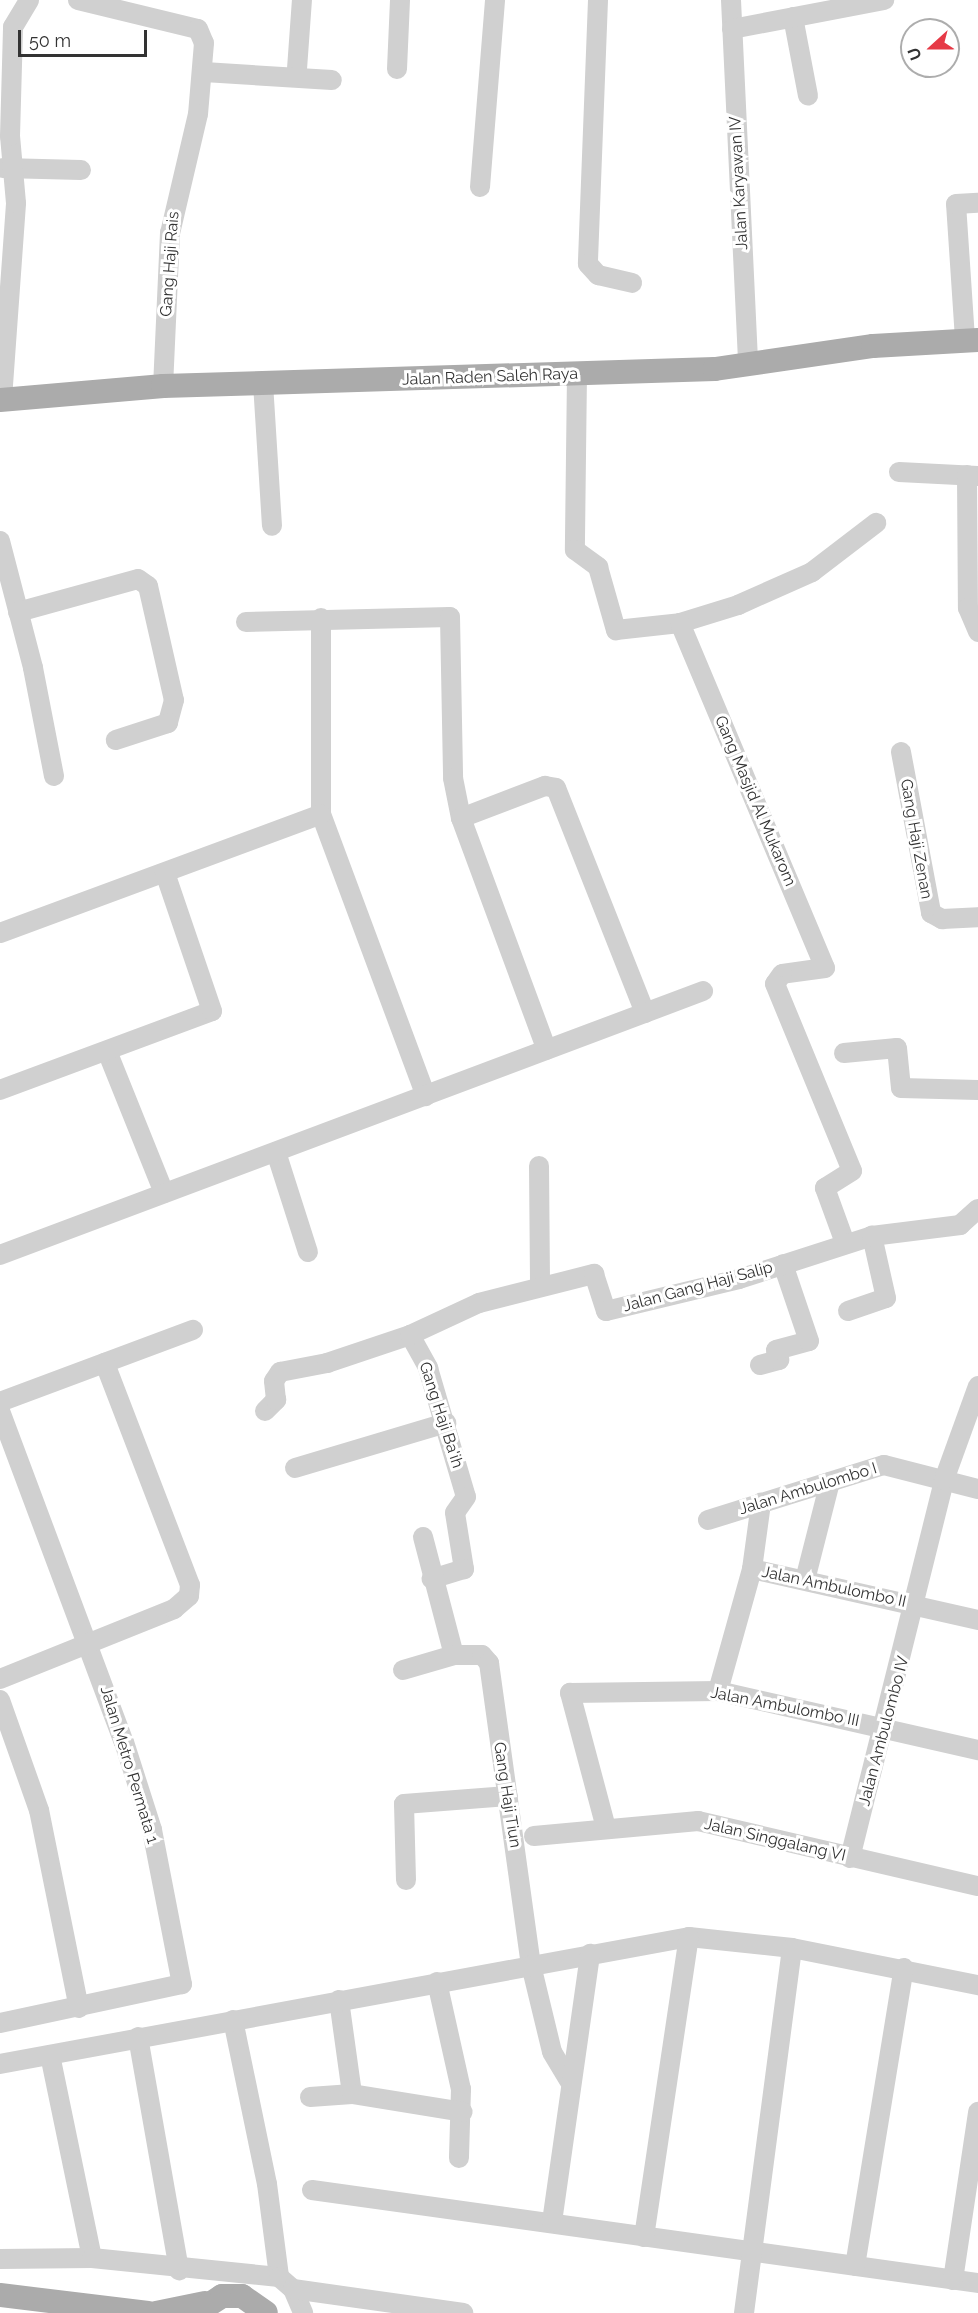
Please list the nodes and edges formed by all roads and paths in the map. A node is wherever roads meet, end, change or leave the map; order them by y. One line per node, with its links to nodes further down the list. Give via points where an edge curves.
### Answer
1 (29, 0): 13 (street, via 13,27)
2 (78, 0): 14 (street, Gang Haji Rais, via 198,29 204,43)
3 (302, 0): 11 (street)
4 (400, 0): 12 (street)
5 (495, 0): 19 (street)
6 (598, 0): 21 (street, via 588,264 598,275)
7 (732, 0): 10 (street, Jalan Karyawan IV)
8 (884, 0): 9 (street)
9 (793, 17): 10 (street); 16 (street)
10 (732, 29): 23 (street, Jalan Karyawan IV)
11 (297, 69)
12 (397, 69)
13 (5, 70): 17 (street)
14 (204, 72): 15 (street); 26 (street, Gang Haji Rais, via 175,199)
15 (332, 80)
16 (808, 96)
17 (7, 168): 18 (street); 27 (street, via 16,203)
18 (81, 170)
19 (480, 187)
20 (978, 203): 22 (street, via 956,204)
21 (632, 283)
22 (972, 340): 23 (main road, Jalan Raden Saleh Raya, via 873,346)
23 (748, 366): 24 (main road, Jalan Raden Saleh Raya)
24 (577, 374): 25 (main road, Jalan Raden Saleh Raya); 37 (street, via 575,550 598,567 616,630)
25 (263, 384): 26 (main road, Jalan Raden Saleh Raya); 31 (street)
26 (163, 386): 27 (main road, Jalan Raden Saleh Raya)
27 (1, 399)
28 (899, 472): 29 (street)
29 (972, 476): 33 (street)
30 (876, 523): 37 (street, via 812,572)
31 (272, 526)
32 (0, 541): 34 (street)
33 (973, 609): 38 (street)
34 (18, 612): 39 (street, via 138,579 148,586 174,700 168,723); 41 (street)
35 (321, 618): 36 (street); 42 (street); 43 (street, via 450,617 453,778)
36 (246, 622)
37 (680, 623): 60 (street, Gang Masjid Al Mukarom, via 825,968 782,974 776,984 852,1172 825,1188)
38 (978, 632)
39 (116, 740)
40 (901, 752): 45 (street, Gang Haji Zenan, via 931,913 942,919)
41 (54, 776)
42 (321, 814): 44 (street); 54 (street)
43 (461, 818): 48 (street, via 545,786 556,788); 49 (street)
44 (165, 873): 46 (street); 50 (street, via 213,1011)
45 (978, 917)
46 (0, 933)
47 (703, 991): 48 (street)
48 (645, 1014): 49 (street)
49 (547, 1050): 54 (street)
50 (107, 1051): 52 (street); 57 (street)
51 (844, 1053): 53 (street, via 897,1048 901,1088)
52 (0, 1090)
53 (978, 1090)
54 (426, 1096): 55 (street)
55 (276, 1152): 57 (street); 61 (street)
56 (539, 1166): 64 (street)
57 (164, 1193): 62 (street)
58 (978, 1209): 59 (street, Jalan Gang Haji Salip, via 960,1225)
59 (872, 1236): 60 (street, Jalan Gang Haji Salip); 65 (street, via 886,1298)
60 (845, 1243): 63 (street, Jalan Gang Haji Salip)
61 (308, 1252)
62 (0, 1255)
63 (783, 1264): 64 (street, Jalan Gang Haji Salip, via 606,1311 594,1274); 69 (street, via 809,1341 776,1350 779,1360)
64 (540, 1287): 67 (street, Jalan Gang Haji Salip, via 479,1303)
65 (848, 1311)
66 (193, 1330): 68 (street)
67 (411, 1335): 73 (street, Jalan Gang Haji Salip, via 327,1363 280,1372 274,1382 276,1400); 74 (street, Gang Haji Ba'ih)
68 (105, 1363): 71 (street); 87 (street, via 190,1585 189,1596 174,1609)
69 (759, 1365)
70 (978, 1386): 76 (street)
71 (0, 1402)
72 (0, 1411): 87 (street, Jalan Metro Permata 1)
73 (265, 1412)
74 (446, 1423): 75 (street); 83 (street, Gang Haji Ba'ih, via 466,1497 455,1513 464,1569)
75 (295, 1468)
76 (944, 1480): 77 (street, Jalan Ambulombo I, via 884,1465); 78 (street, Jalan Ambulombo I); 85 (street)
77 (830, 1482): 79 (street, Jalan Ambulombo I); 84 (street)
78 (978, 1489)
79 (760, 1503): 80 (street, Jalan Ambulombo I); 82 (street)
80 (708, 1520)
81 (423, 1537): 83 (street)
82 (752, 1569): 84 (street, Jalan Ambulombo II); 91 (street)
83 (432, 1579): 88 (street)
84 (805, 1580): 85 (street, Jalan Ambulombo II)
85 (915, 1605): 86 (street, Jalan Ambulombo II); 93 (street, Jalan Ambulombo IV)
86 (978, 1620)
87 (89, 1644): 90 (street); 109 (street, Jalan Metro Permata 1, via 152,1830 182,1984)
88 (454, 1655): 89 (street, Gang Haji Tiun); 95 (street, Gang Haji Tiun, via 482,1655 489,1663)
89 (403, 1670)
90 (0, 1679)
91 (718, 1691): 93 (street, Jalan Ambulombo III); 96 (street, Jalan Ambulombo III, via 570,1693)
92 (0, 1700): 109 (street, via 39,1809)
93 (887, 1727): 94 (street, Jalan Ambulombo III); 98 (street, Jalan Ambulombo IV)
94 (978, 1750)
95 (508, 1796): 99 (street, via 404,1804); 104 (street, Gang Haji Tiun)
96 (606, 1828): 97 (street, Jalan Singgalang VI); 98 (street, Jalan Singgalang VI, via 698,1821)
97 (534, 1836)
98 (850, 1858): 100 (street, Jalan Singgalang VI)
99 (406, 1880)
100 (978, 1886)
101 (689, 1938): 102 (street); 103 (street); 123 (street)
102 (792, 1948): 105 (street); 124 (street)
103 (590, 1954): 104 (street); 115 (street)
104 (531, 1965): 106 (street); 115 (street, Gang Haji Tiun, via 552,2052)
105 (904, 1968): 107 (street); 127 (street)
106 (437, 1982): 108 (street); 118 (street)
107 (978, 1985)
108 (339, 2000): 110 (street); 116 (street)
109 (79, 2008): 111 (street, Jalan Metro Permata 1)
110 (233, 2020): 112 (street); 130 (street)
111 (0, 2023)
112 (138, 2037): 113 (street); 128 (street)
113 (50, 2055): 114 (street); 125 (street)
114 (0, 2064)
115 (569, 2080): 122 (street)
116 (352, 2094): 117 (street); 118 (street)
117 (310, 2097)
118 (464, 2112): 120 (street)
119 (978, 2112): 129 (street)
120 (459, 2158)
121 (312, 2190): 122 (street)
122 (552, 2222): 123 (street)
123 (644, 2236): 124 (street)
124 (749, 2251): 127 (street); 139 (street)
125 (92, 2258): 126 (street); 128 (street)
126 (0, 2259)
127 (855, 2266): 129 (street)
128 (179, 2270): 130 (street)
129 (953, 2280): 131 (street)
130 (286, 2283): 137 (street); 138 (street)
131 (978, 2283)
132 (0, 2295): 134 (main road)
133 (200, 2308): 135 (main road); 136 (main road, via 222,2295 242,2296)
134 (148, 2313)
135 (156, 2313)
136 (266, 2313)
137 (303, 2313)
138 (463, 2313)
139 (744, 2313)

